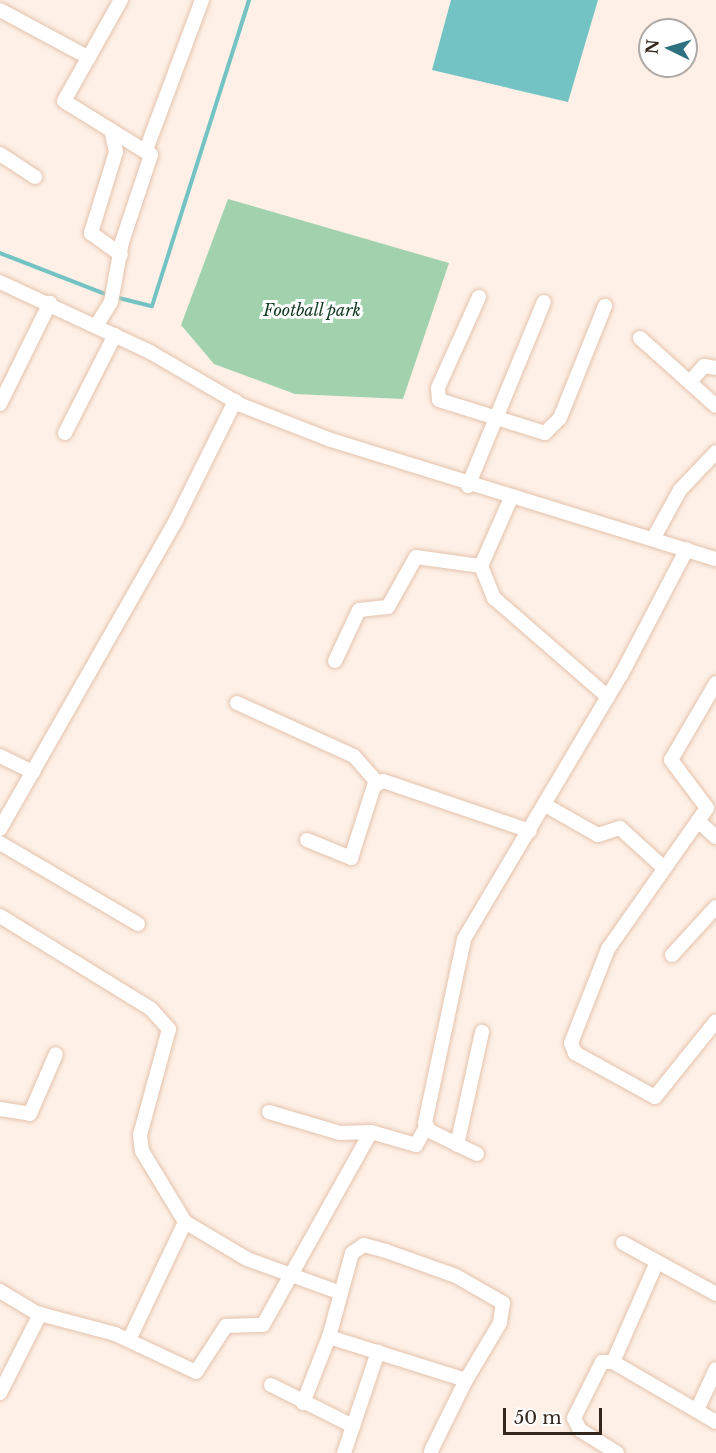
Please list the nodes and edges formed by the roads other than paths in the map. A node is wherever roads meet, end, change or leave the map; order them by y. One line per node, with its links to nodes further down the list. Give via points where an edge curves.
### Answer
1 (121, 0): 4 (street)
2 (202, 0): 6 (street)
3 (0, 10): 4 (street)
4 (89, 58): 5 (street, via 64,101)
5 (111, 130): 6 (street); 9 (street, via 116,152 91,233)
6 (146, 150): 9 (street, via 149,164)
7 (0, 154): 8 (street)
8 (35, 177)
9 (121, 255): 15 (street, via 111,302)
10 (0, 282): 13 (street)
11 (479, 297): 23 (street, via 437,395 443,404)
12 (544, 302): 23 (street)
13 (50, 303): 15 (street); 21 (street)
14 (605, 306): 23 (street, via 550,432)
15 (96, 326): 16 (street)
16 (115, 335): 20 (street); 24 (street)
17 (640, 338): 19 (street)
18 (716, 368): 19 (street, via 704,366)
19 (690, 382): 22 (street)
20 (235, 401): 26 (street, via 331,441); 37 (street, via 176,520)
21 (0, 404)
22 (716, 406)
23 (496, 421): 26 (street)
24 (65, 433)
25 (716, 452): 28 (street, via 680,490)
26 (468, 486): 27 (street)
27 (511, 498): 28 (street); 31 (street)
28 (653, 538): 29 (street)
29 (687, 549): 30 (street); 34 (street)
30 (716, 559)
31 (481, 566): 32 (street, via 416,557 388,607 359,610); 34 (street, via 494,598)
32 (334, 661)
33 (716, 683): 40 (street, via 671,760 706,801)
34 (608, 697): 39 (street)
35 (237, 703): 38 (street, via 354,756)
36 (0, 756): 37 (street)
37 (33, 772): 41 (street)
38 (377, 782): 42 (street, via 414,789); 44 (street, via 351,858)
39 (545, 805): 42 (street); 46 (street, via 598,835 620,828)
40 (698, 821): 43 (street); 46 (street)
41 (0, 829)
42 (530, 831): 56 (street, via 464,939)
43 (716, 837)
44 (306, 840)
45 (0, 843): 49 (street)
46 (664, 868): 51 (street, via 608,949 572,1035 573,1050 655,1097)
47 (716, 907): 50 (street)
48 (0, 916): 60 (street, via 151,1009 169,1029 140,1135 142,1151)
49 (138, 924)
50 (672, 955)
51 (716, 1021)
52 (482, 1032): 58 (street)
53 (56, 1054): 54 (street, via 30,1114)
54 (0, 1109)
55 (268, 1112): 57 (street, via 340,1133)
56 (426, 1127): 57 (street, via 416,1145); 58 (street)
57 (371, 1132): 63 (street)
58 (457, 1145): 59 (street)
59 (477, 1154)
60 (185, 1222): 63 (street, via 247,1259); 69 (street)
61 (623, 1243): 62 (street)
62 (657, 1262): 66 (street); 71 (street)
63 (287, 1273): 65 (street); 69 (street, via 263,1324 226,1326 196,1372)
64 (0, 1291): 67 (street)
65 (338, 1292): 68 (street); 73 (street, via 352,1253 364,1245 456,1276 494,1297 505,1311)
66 (716, 1294)
67 (38, 1314): 69 (street); 75 (street)
68 (329, 1337): 70 (street); 76 (street)
69 (129, 1340)
70 (378, 1352): 73 (street); 79 (street)
71 (613, 1362): 77 (street); 82 (street, via 599,1366 574,1418 580,1430)
72 (716, 1369): 77 (street)
73 (466, 1380): 80 (street)
74 (271, 1385): 76 (street)
75 (0, 1393)
76 (303, 1403): 79 (street)
77 (697, 1410): 78 (street)
78 (716, 1422)
79 (353, 1426): 81 (street)
80 (431, 1451)
81 (344, 1453)
82 (617, 1453)

